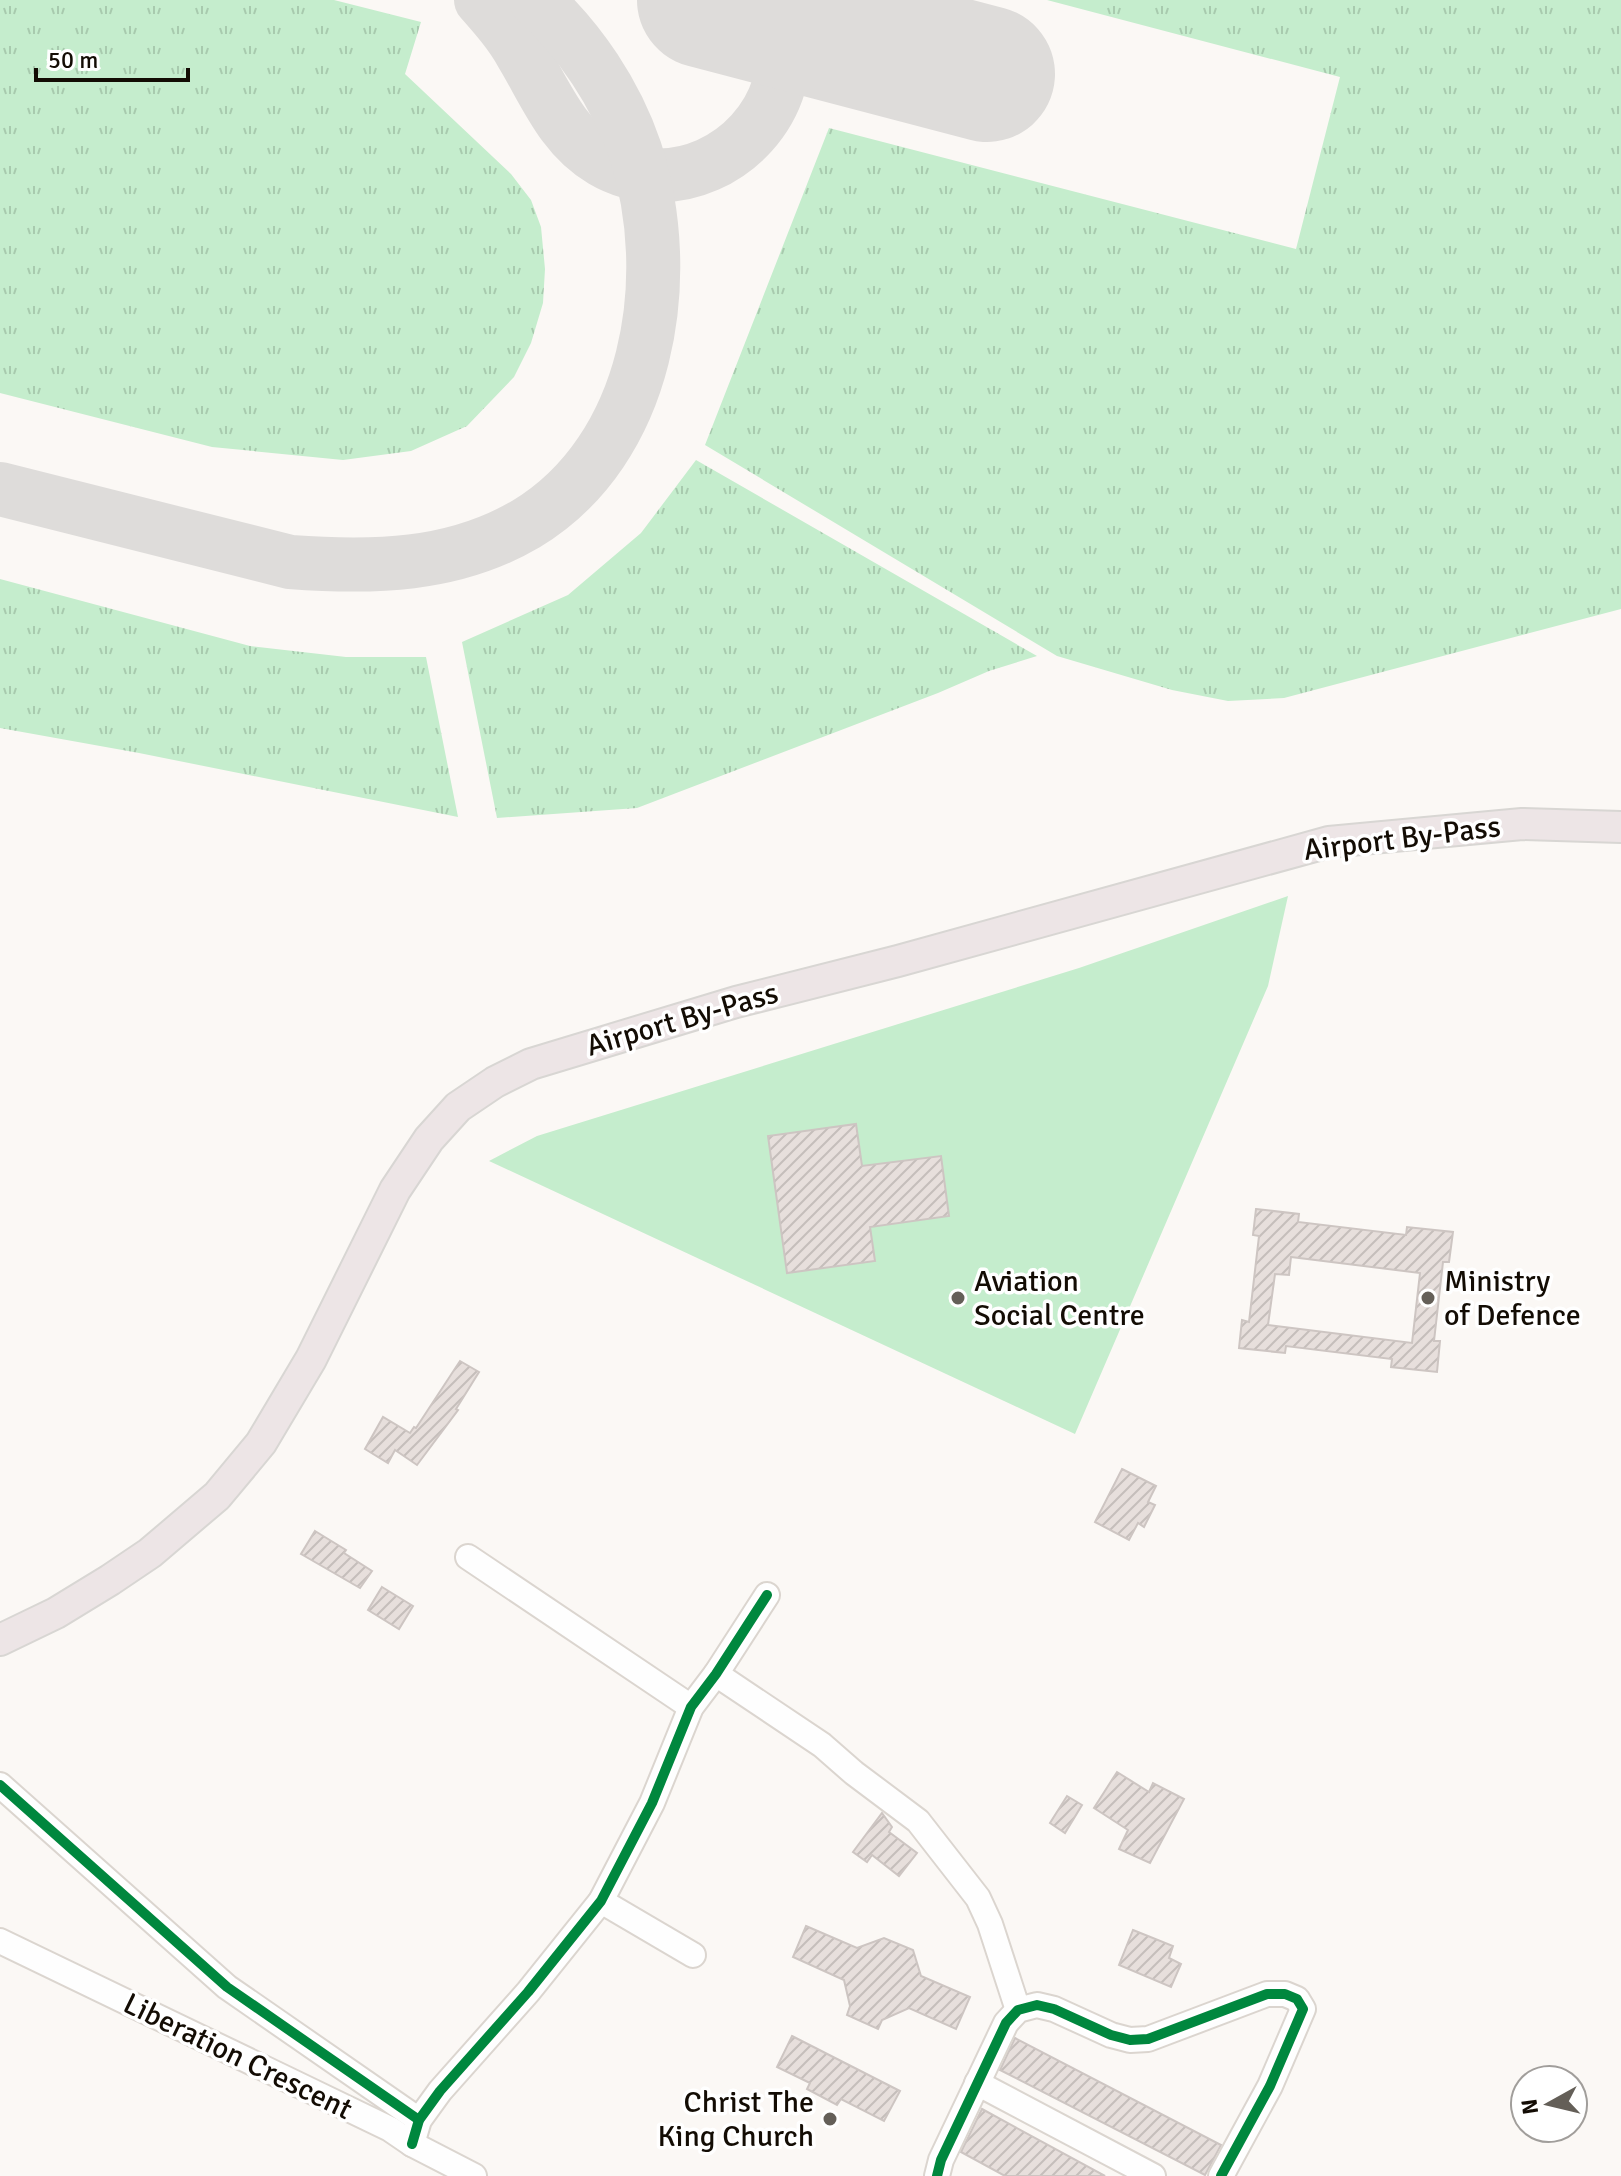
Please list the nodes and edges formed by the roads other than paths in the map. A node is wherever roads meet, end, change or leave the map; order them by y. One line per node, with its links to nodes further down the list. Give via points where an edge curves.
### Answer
1 (1621, 827): 4 (main road, Airport By-Pass, via 1522,824 1329,842 736,1002 531,1064 495,1082 458,1107 429,1139 395,1190 311,1359 261,1443 217,1496 110,1580)
2 (468, 1557): 6 (street)
3 (767, 1595): 5 (street)
4 (0, 1640)
5 (716, 1674): 6 (street); 11 (street, via 822,1745 918,1821 978,1898)
6 (691, 1707): 8 (street, via 652,1803)
7 (0, 1785): 13 (street, via 227,1987)
8 (601, 1901): 10 (street); 13 (street, via 440,2091)
9 (0, 1941): 13 (street, Liberation Crescent, via 390,2129)
10 (693, 1955)
11 (1018, 2010): 12 (street, via 1006,2023); 17 (street, via 1037,2005 1054,2009 1130,2040 1162,2036 1267,1994 1297,1999 1303,2009 1270,2086)
12 (977, 2083): 15 (street); 16 (street)
13 (416, 2132): 14 (street, Liberation Crescent)
14 (474, 2176)
15 (937, 2176)
16 (1153, 2176)
17 (1221, 2176)

